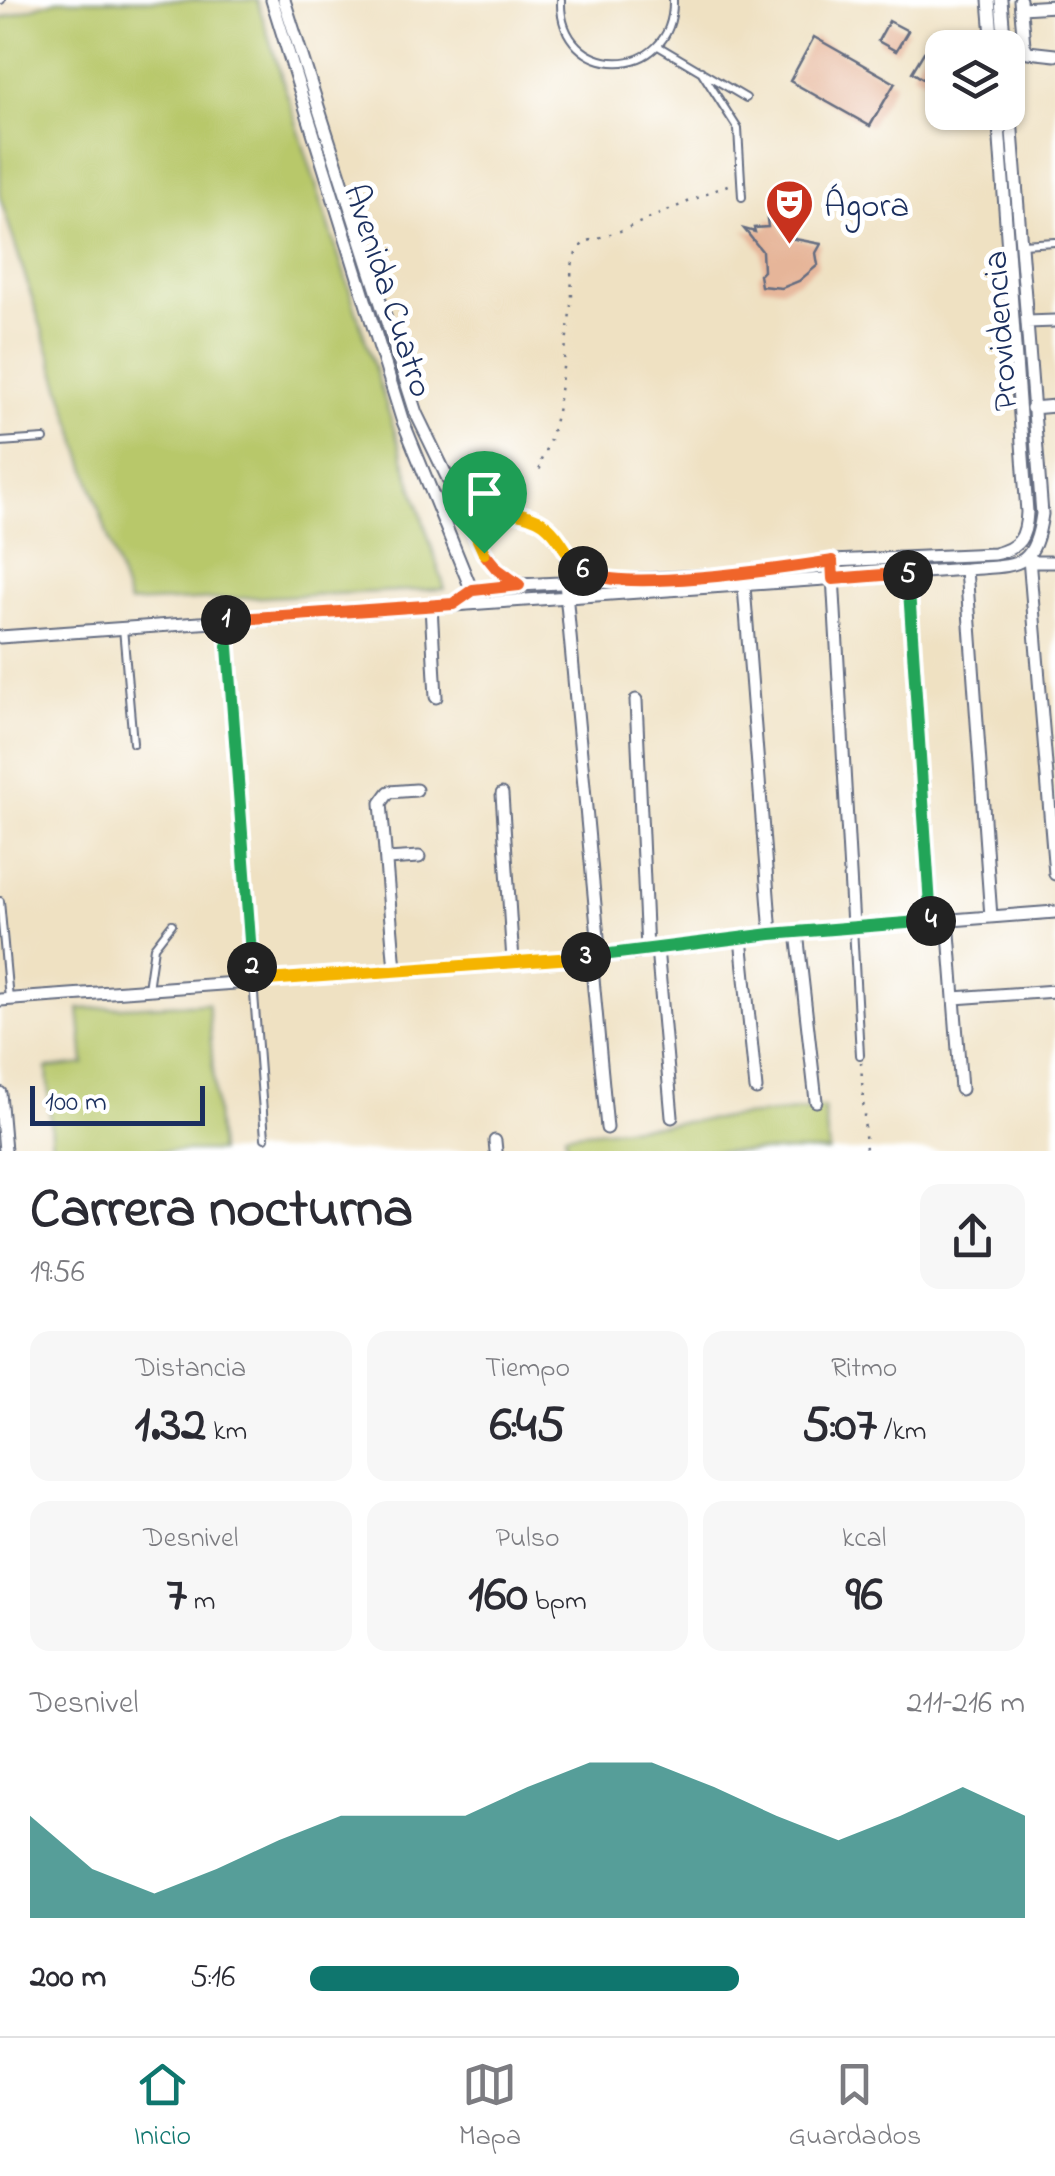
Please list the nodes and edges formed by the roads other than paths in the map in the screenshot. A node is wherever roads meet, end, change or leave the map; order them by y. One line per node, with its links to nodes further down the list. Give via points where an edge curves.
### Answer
1 (272, 0): 17 (street, Avenida Cuatro)
2 (284, 0): 17 (street, Avenida Cuatro)
3 (561, 0): 11 (lane, via 568,34 589,55 618,63)
4 (674, 0): 11 (lane, via 669,31)
5 (989, 0): 9 (street)
6 (1001, 0): 10 (street)
7 (1021, 4): 8 (street); 12 (street, via 1028,52)
8 (1055, 6)
9 (992, 30)
10 (1004, 30)
11 (658, 46): 13 (lane)
12 (1055, 56)
13 (701, 71): 14 (lane); 18 (lane, via 738,129)
14 (746, 98)
15 (999, 130): 30 (street, via 1026,532 1020,543 994,554)
16 (1012, 130): 20 (street, Providencia)
17 (337, 190): 27 (street, Avenida Cuatro, via 416,413); 39 (street, Avenida Cuatro, via 402,418)
18 (742, 196)
19 (1055, 242): 20 (lane)
20 (1020, 244): 22 (street, Providencia)
21 (1055, 321): 22 (street)
22 (1027, 322): 24 (street, Providencia)
23 (1055, 406): 24 (street)
24 (1032, 408): 28 (street, Providencia, via 1042,514)
25 (44, 439): 26 (lane)
26 (0, 442)
27 (462, 504): 29 (street, via 542,522); 37 (street, Avenida Cuatro, via 484,553)
28 (1029, 558): 31 (street); 32 (street); 52 (street, Providencia)
29 (568, 559): 35 (street, via 588,575); 36 (street)
30 (832, 561): 34 (street); 35 (street)
31 (1055, 562)
32 (966, 569): 33 (street); 55 (street)
33 (908, 573): 34 (street); 56 (street)
34 (833, 579): 38 (street); 59 (street)
35 (612, 581): 36 (street)
36 (565, 582): 37 (street); 40 (street)
37 (519, 585): 39 (street)
38 (744, 586): 40 (street); 61 (street)
39 (474, 596): 40 (street); 41 (street)
40 (567, 596): 64 (street)
41 (431, 606): 42 (street); 45 (street)
42 (226, 619): 43 (street); 67 (street)
43 (123, 627): 44 (street); 47 (lane)
44 (0, 637)
45 (436, 697)
46 (636, 700): 63 (street)
47 (133, 743)
48 (416, 790): 51 (street, via 383,796)
49 (502, 794): 65 (street)
50 (419, 857): 51 (street)
51 (387, 859): 66 (street)
52 (1055, 874)
53 (0, 901): 71 (lane)
54 (1055, 912): 55 (street)
55 (991, 917): 57 (street)
56 (932, 920): 57 (street); 59 (street)
57 (948, 920): 70 (street)
58 (172, 924): 68 (lane, via 154,947)
59 (853, 926): 60 (street); 72 (lane)
60 (797, 932): 61 (street); 76 (street)
61 (771, 934): 62 (street)
62 (741, 938): 63 (street); 73 (street)
63 (652, 949): 64 (street); 77 (street)
64 (595, 957): 65 (street); 78 (street)
65 (513, 961): 66 (street)
66 (395, 970): 67 (street)
67 (253, 981): 68 (street); 79 (lane)
68 (148, 988): 71 (street)
69 (1055, 991): 70 (street)
70 (954, 998): 74 (street)
71 (4, 1000)
72 (860, 1055)
73 (756, 1088)
74 (961, 1089)
75 (0, 1093): 80 (street)
76 (816, 1101)
77 (672, 1117)
78 (607, 1128)
79 (265, 1138)
80 (6, 1151)

